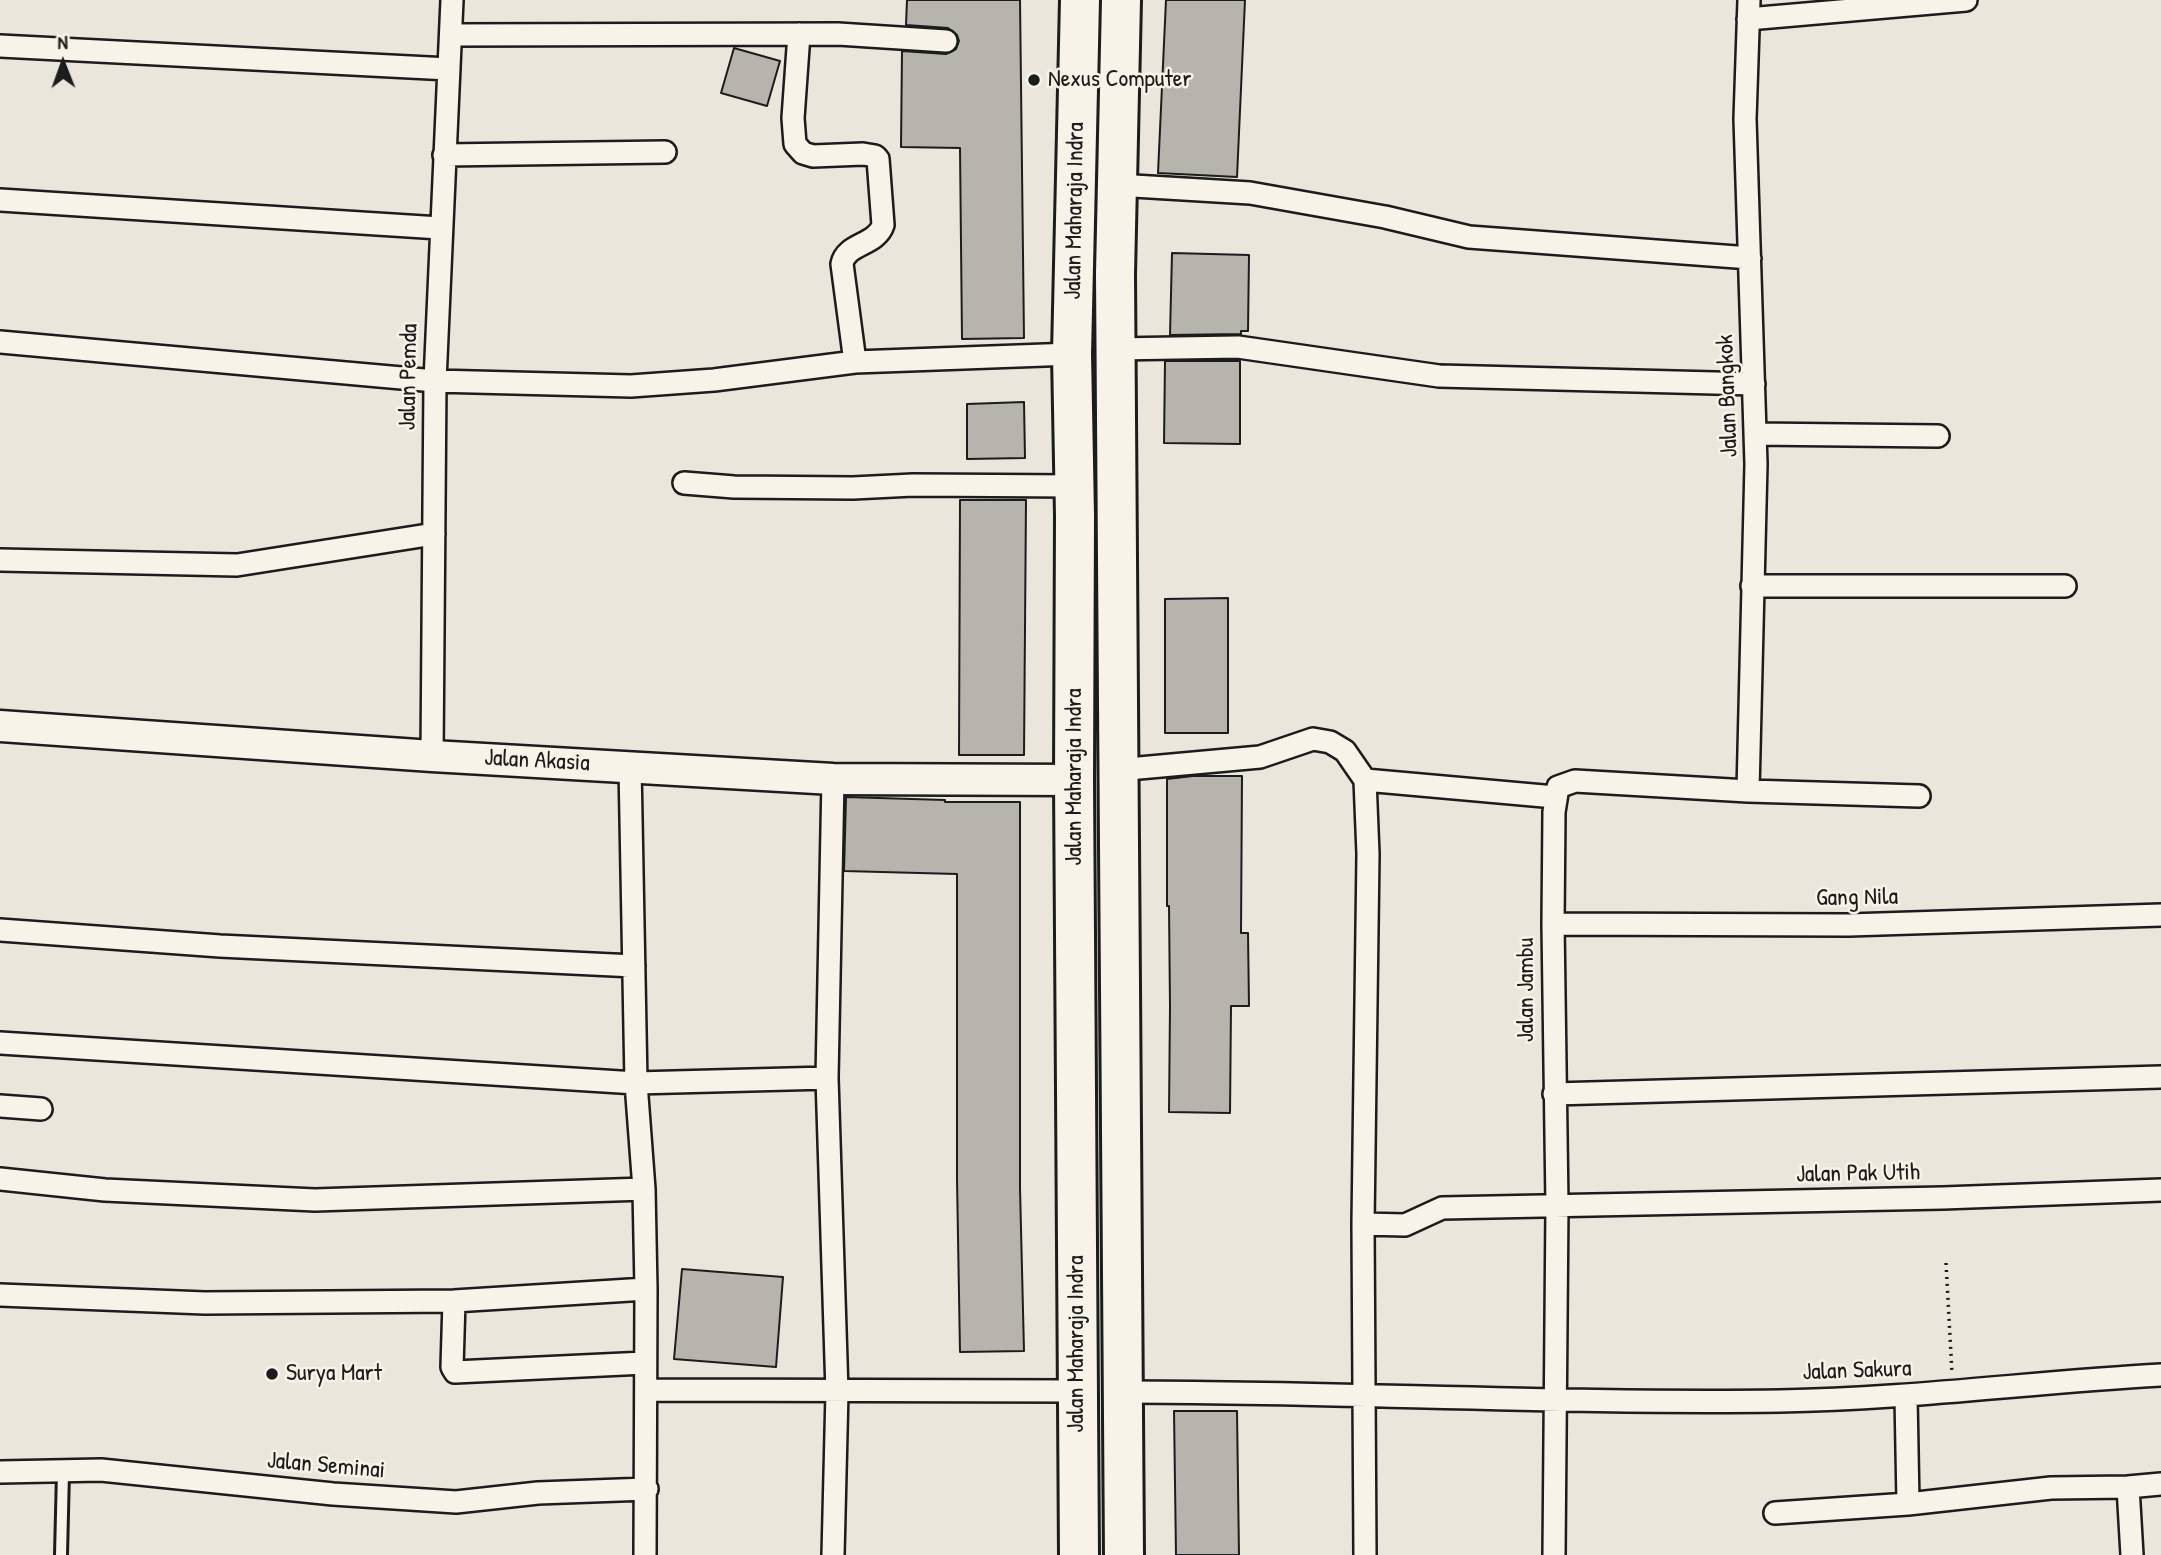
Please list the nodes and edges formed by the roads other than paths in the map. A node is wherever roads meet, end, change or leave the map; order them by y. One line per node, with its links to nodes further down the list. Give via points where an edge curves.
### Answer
1 (452, 0): 7 (street, Jalan Pemda)
2 (1080, 0): 11 (highway, Jalan Maharaja Indra)
3 (1121, 0): 12 (highway, Jalan Maharaja Indra)
4 (1966, 0): 5 (street)
5 (1749, 10): 18 (street, Jalan Bangkok, via 1745,119)
6 (799, 34): 7 (street); 8 (street); 22 (street, via 795,144 813,156 863,154 878,159 883,225 871,241 844,256 842,264)
7 (451, 35): 10 (street, Jalan Pemda)
8 (946, 41)
9 (0, 46): 10 (street)
10 (449, 69): 14 (street, Jalan Pemda)
11 (1077, 113): 12 (highway); 21 (highway, Jalan Maharaja Indra)
12 (1120, 115): 15 (highway, Jalan Maharaja Indra)
13 (665, 152): 14 (street)
14 (444, 155): 17 (street, Jalan Pemda)
15 (1117, 185): 18 (street, via 1250,193 1469,237); 20 (highway, Jalan Maharaja Indra)
16 (0, 200): 17 (street)
17 (440, 228): 23 (street, Jalan Pemda)
18 (1750, 258): 24 (street, Jalan Bangkok)
19 (0, 342): 23 (street)
20 (1115, 349): 24 (street, via 1238,347 1439,376); 36 (highway, Jalan Maharaja Indra)
21 (1072, 354): 22 (street); 28 (highway, Jalan Maharaja Indra)
22 (855, 362): 23 (street, via 631,386)
23 (435, 381): 29 (street, Jalan Pemda)
24 (1754, 384): 25 (street, Jalan Bangkok)
25 (1755, 434): 26 (street); 31 (street, Jalan Bangkok)
26 (1938, 436)
27 (684, 483): 28 (street, via 839,488)
28 (1075, 486): 38 (highway, Jalan Maharaja Indra)
29 (434, 534): 30 (street, via 237,565); 34 (street, Jalan Pemda)
30 (0, 561)
31 (1752, 586): 32 (street); 40 (street, Jalan Bangkok)
32 (2066, 586)
33 (0, 726): 34 (street, Jalan Akasia)
34 (432, 756): 35 (street, Jalan Akasia)
35 (630, 766): 37 (street, Jalan Akasia); 46 (street)
36 (1117, 770): 39 (street, via 1260,757 1314,739 1345,751); 67 (highway, Jalan Maharaja Indra)
37 (833, 779): 38 (street, Jalan Akasia); 49 (street)
38 (1074, 780): 65 (highway, Jalan Maharaja Indra)
39 (1365, 784): 42 (street); 58 (street)
40 (1748, 790): 41 (street); 42 (street, via 1575,781 1558,787)
41 (1919, 796)
42 (1555, 797): 44 (street, Jalan Jambu)
43 (2161, 915): 44 (street, Gang Nila, via 1849,925)
44 (1553, 924): 51 (street, Jalan Jambu)
45 (0, 930): 46 (street, via 220,946)
46 (634, 966): 50 (street)
47 (0, 1043): 50 (street)
48 (2161, 1077): 51 (street)
49 (827, 1078): 50 (street); 66 (street)
50 (636, 1083): 55 (street)
51 (1555, 1094): 57 (street, Jalan Jambu)
52 (0, 1106): 53 (street)
53 (41, 1109)
54 (0, 1179): 55 (street, via 105,1190 315,1200)
55 (644, 1189): 59 (street)
56 (2161, 1190): 57 (street, Jalan Pak Utih)
57 (1557, 1205): 58 (street, Jalan Pak Utih, via 1442,1208 1405,1225); 70 (street, Jalan Jambu)
58 (1363, 1224): 68 (street)
59 (646, 1289): 61 (street); 62 (street)
60 (0, 1295): 61 (street, via 205,1303)
61 (454, 1301): 62 (street, via 455,1372)
62 (645, 1363): 64 (street)
63 (2161, 1375): 69 (street, Jalan Sakura)
64 (646, 1390): 66 (street); 75 (street)
65 (1077, 1391): 66 (street); 81 (highway, Jalan Maharaja Indra)
66 (836, 1392): 80 (street)
67 (1123, 1392): 68 (street, Jalan Sakura); 82 (highway, Jalan Maharaja Indra)
68 (1364, 1395): 70 (street, Jalan Sakura); 83 (street)
69 (1906, 1396): 70 (street, Jalan Sakura, via 1782,1401); 76 (street)
70 (1555, 1399): 84 (street, Jalan Jambu)
71 (0, 1472): 72 (street, Jalan Seminai)
72 (63, 1472): 75 (street, Jalan Seminai, via 101,1470 456,1502); 78 (lane)
73 (2161, 1484): 74 (street)
74 (2128, 1487): 76 (street, via 2051,1489); 85 (street)
75 (647, 1489): 79 (street)
76 (1908, 1504): 77 (street)
77 (1774, 1513)
78 (61, 1555)
79 (645, 1555)
80 (833, 1555)
81 (1079, 1555)
82 (1124, 1555)
83 (1365, 1555)
84 (1554, 1555)
85 (2132, 1555)

